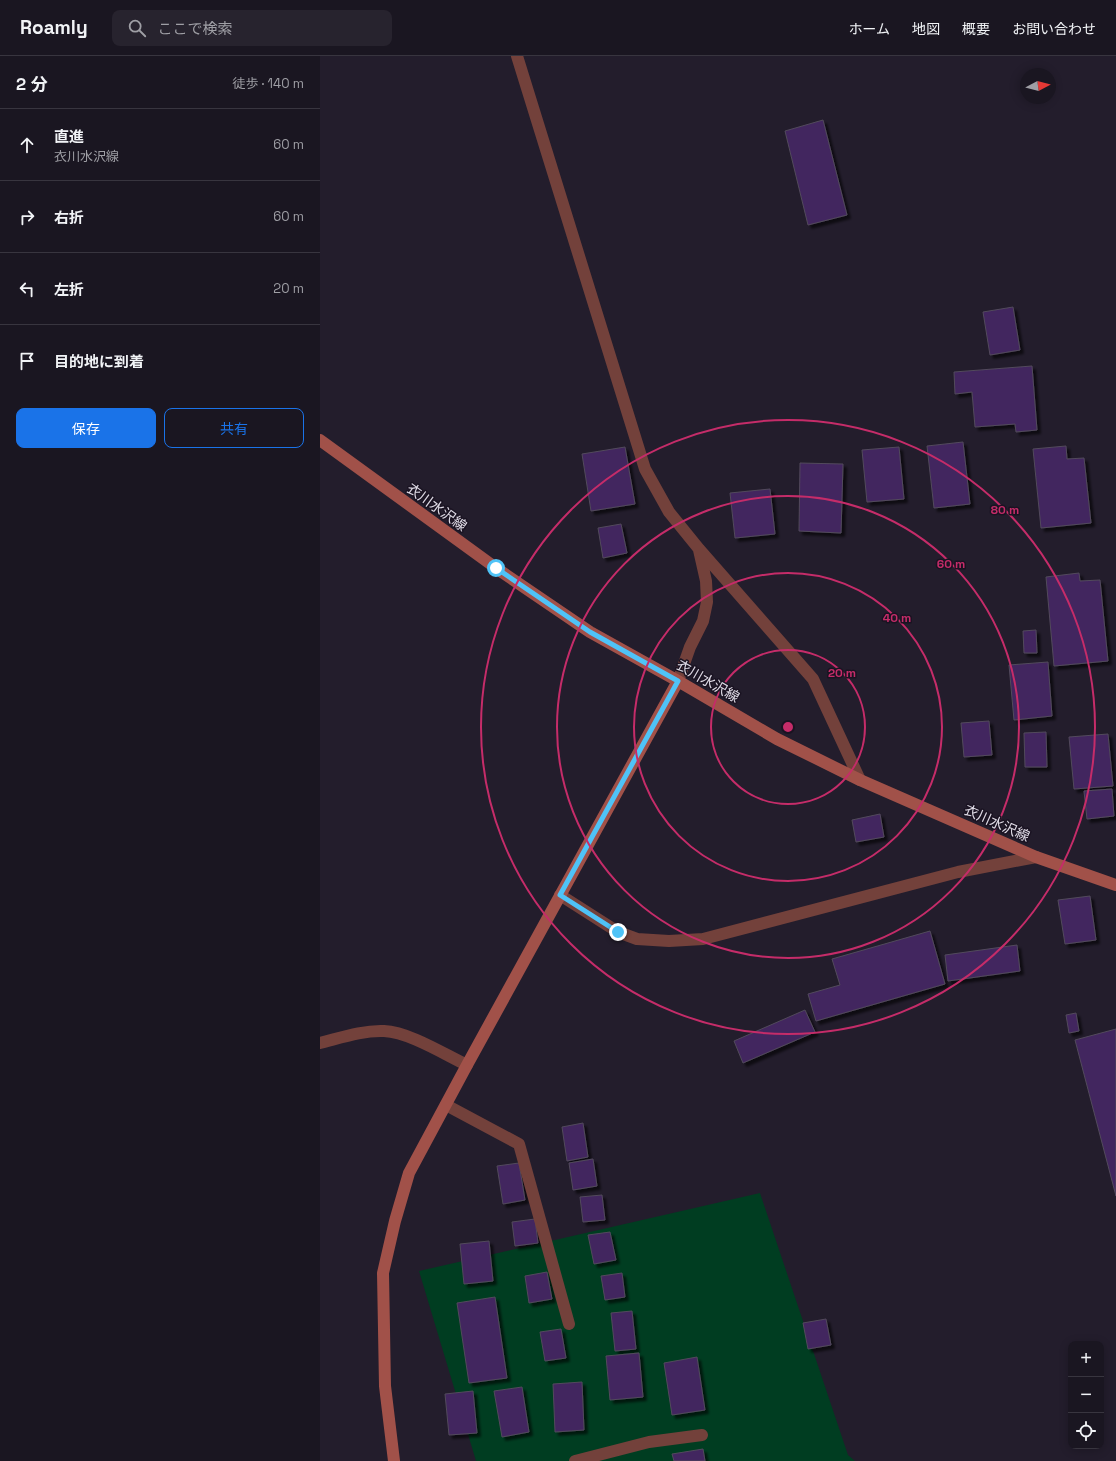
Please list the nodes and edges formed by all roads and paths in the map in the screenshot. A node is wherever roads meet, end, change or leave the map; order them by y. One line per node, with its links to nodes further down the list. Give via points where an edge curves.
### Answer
1 (517, 56): 3 (street, via 645,469 669,512)
2 (320, 440): 4 (main road, 衣川水沢線, via 496,568 590,632)
3 (699, 550): 4 (street, via 706,581 707,602 703,621); 5 (street, via 813,679)
4 (678, 681): 5 (main road, 衣川水沢線, via 777,739); 8 (main road)
5 (860, 780): 6 (main road, 衣川水沢線)
6 (1036, 857): 7 (main road, 衣川水沢線); 8 (street, via 958,872 703,939 685,941 637,939 618,932)
7 (1116, 885)
8 (560, 895): 10 (main road)
9 (320, 1043): 10 (street, via 367,1032 385,1031 408,1037)
10 (467, 1065): 11 (main road)
11 (446, 1105): 12 (street, via 519,1144); 14 (main road, via 409,1173 383,1273 385,1386)
12 (569, 1324)
13 (702, 1435): 15 (street, via 649,1442)
14 (394, 1461)
15 (575, 1461)

